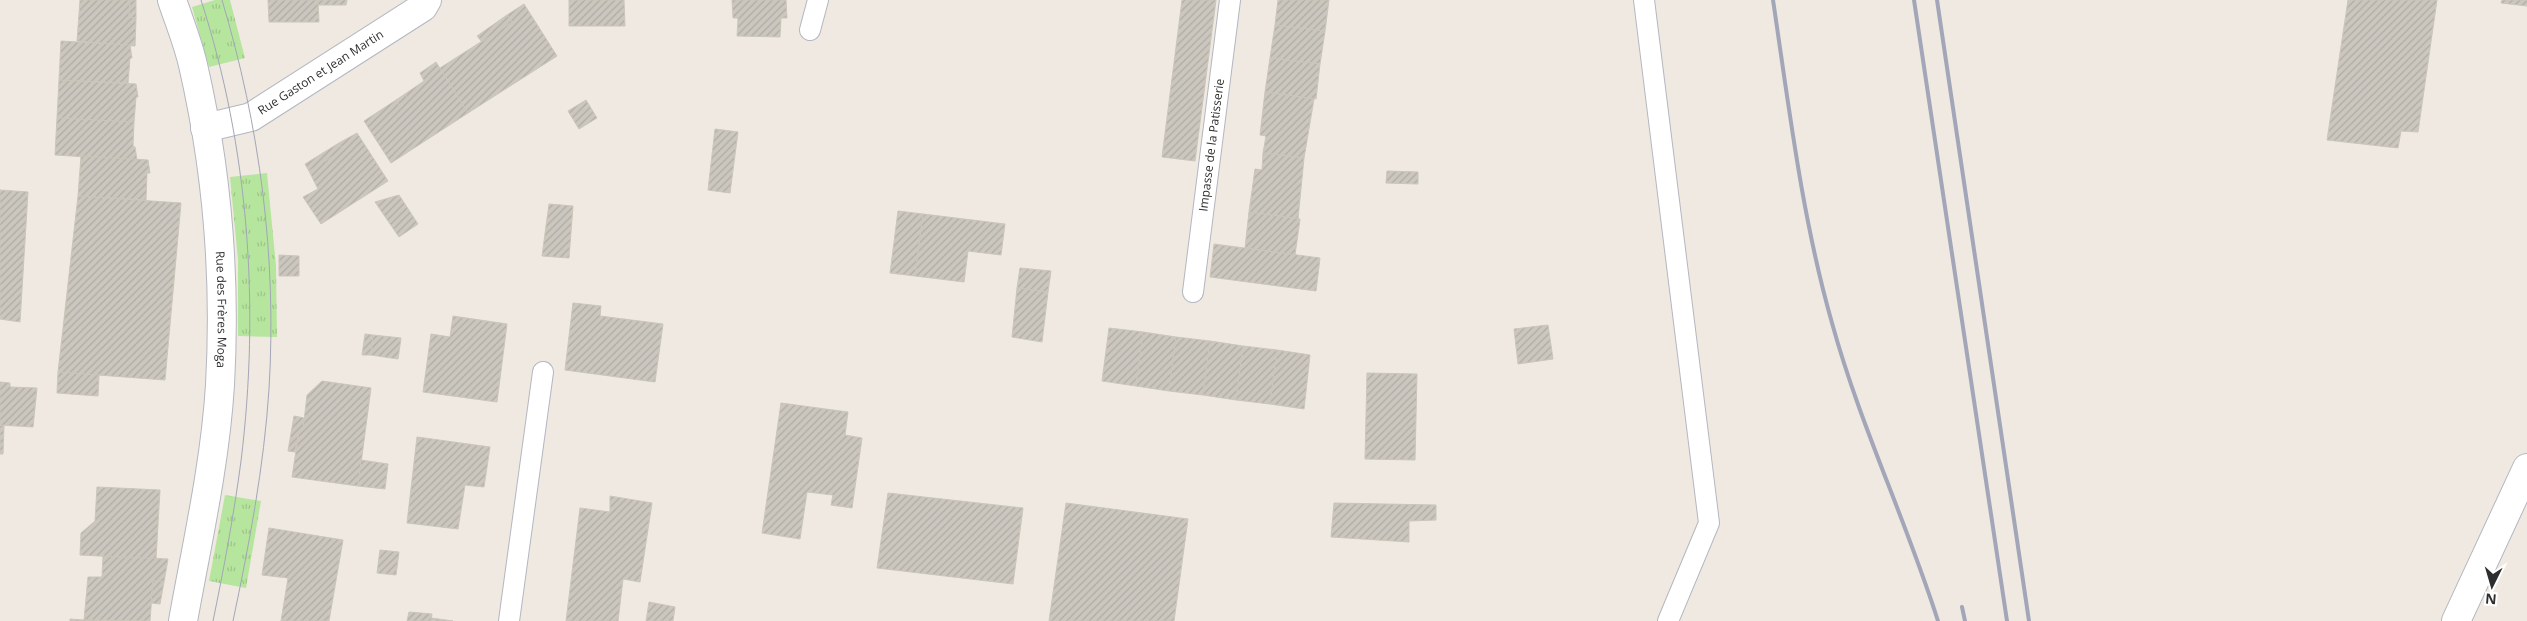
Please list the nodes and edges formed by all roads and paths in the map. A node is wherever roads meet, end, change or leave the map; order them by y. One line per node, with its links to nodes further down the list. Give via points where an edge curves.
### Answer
1 (172, 0): 7 (street, Rue des Frères Moga, via 193,64)
2 (427, 0): 7 (street, Rue Gaston et Jean Martin, via 423,7 251,117)
3 (818, 0): 6 (lane)
4 (1230, 0): 8 (lane, Impasse de la Patisserie)
5 (1644, 0): 13 (lane, via 1710,523)
6 (810, 30)
7 (205, 128): 11 (street, Rue des Frères Moga, via 221,239 220,385 210,476)
8 (1193, 292)
9 (543, 372): 12 (lane)
10 (2527, 468): 14 (street)
11 (183, 621)
12 (509, 621)
13 (1668, 621)
14 (2456, 621)

